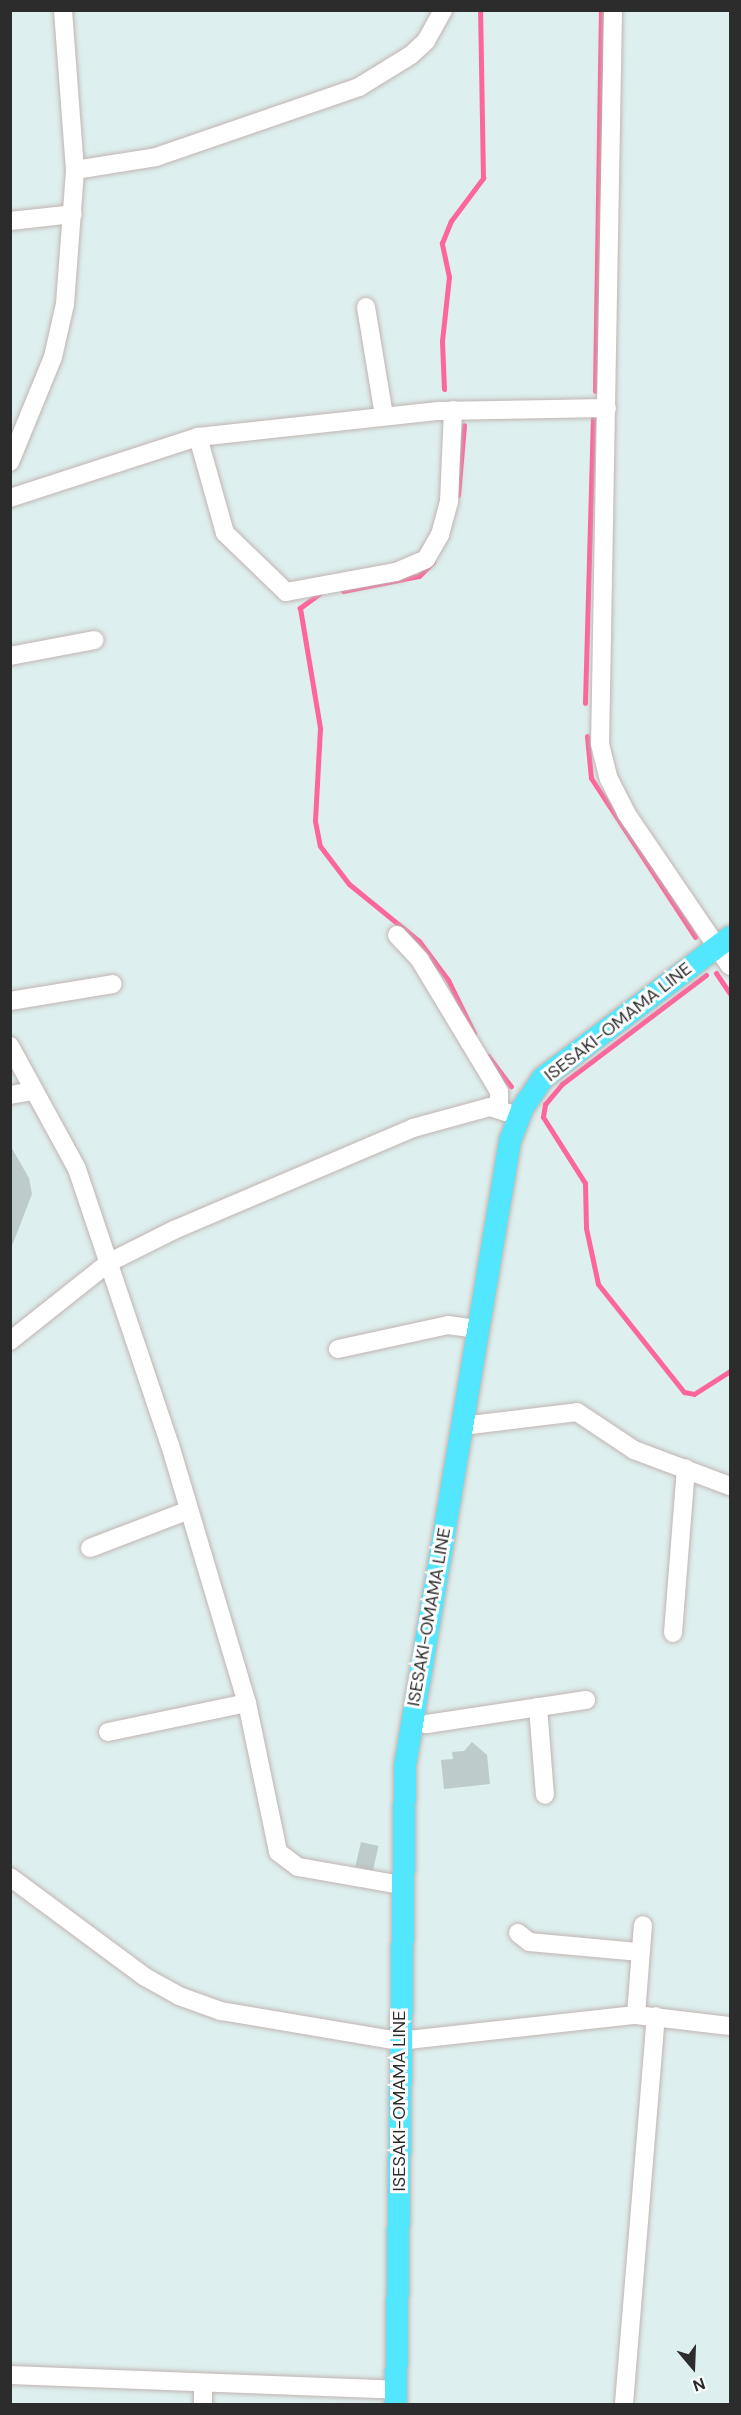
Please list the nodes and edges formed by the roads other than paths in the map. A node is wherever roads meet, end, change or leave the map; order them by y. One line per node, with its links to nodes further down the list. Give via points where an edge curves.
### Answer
1 (63, 10): 4 (street)
2 (443, 10): 4 (street, via 426,41 411,55 359,87 156,157)
3 (613, 10): 8 (street)
4 (75, 170): 5 (street)
5 (73, 214): 6 (street); 12 (street, via 61,333)
6 (10, 221)
7 (366, 307): 10 (street)
8 (607, 408): 9 (street); 17 (street, via 599,719 603,764 626,813)
9 (453, 410): 10 (street); 11 (street, via 449,502 440,535 426,559 396,572 286,592 225,534)
10 (384, 416): 11 (street)
11 (198, 437): 13 (street)
12 (10, 462)
13 (10, 498)
14 (94, 640): 15 (street)
15 (10, 656)
16 (397, 935): 24 (street, via 420,960)
17 (724, 942): 18 (street); 24 (main road, ISESAKI-OMAMA LINE, via 552,1070)
18 (730, 966)
19 (112, 984): 20 (street)
20 (10, 1001)
21 (10, 1046): 22 (street)
22 (33, 1091): 23 (street); 25 (street, via 67,1145)
23 (10, 1095)
24 (509, 1112): 25 (street, via 458,1115 378,1140); 26 (main road, ISESAKI-OMAMA LINE)
25 (108, 1263): 27 (street); 32 (street)
26 (478, 1329): 28 (street, via 448,1325); 29 (main road, ISESAKI-OMAMA LINE)
27 (10, 1341)
28 (338, 1349)
29 (462, 1426): 30 (street, via 577,1412 634,1450); 38 (main road, ISESAKI-OMAMA LINE)
30 (686, 1469): 31 (street); 34 (street)
31 (730, 1486)
32 (189, 1510): 33 (street); 36 (street)
33 (90, 1548)
34 (673, 1633)
35 (586, 1700): 37 (street)
36 (247, 1703): 39 (street); 42 (street, via 278,1852 298,1867)
37 (538, 1707): 38 (street, via 426,1724); 40 (street)
38 (411, 1721): 42 (main road, ISESAKI-OMAMA LINE)
39 (108, 1732)
40 (545, 1795)
41 (10, 1877): 49 (street, via 145,1977 179,1996 221,2011)
42 (401, 1885): 49 (main road, ISESAKI-OMAMA LINE)
43 (643, 1924): 45 (street)
44 (518, 1934): 45 (street, via 529,1942)
45 (638, 1952): 46 (street)
46 (636, 2015): 47 (street); 49 (street)
47 (656, 2016): 48 (street); 54 (street)
48 (730, 2025)
49 (399, 2041): 52 (main road, ISESAKI-OMAMA LINE)
50 (10, 2375): 51 (street)
51 (203, 2384): 52 (street); 53 (street)
52 (397, 2397)
53 (203, 2404)
54 (624, 2404)

